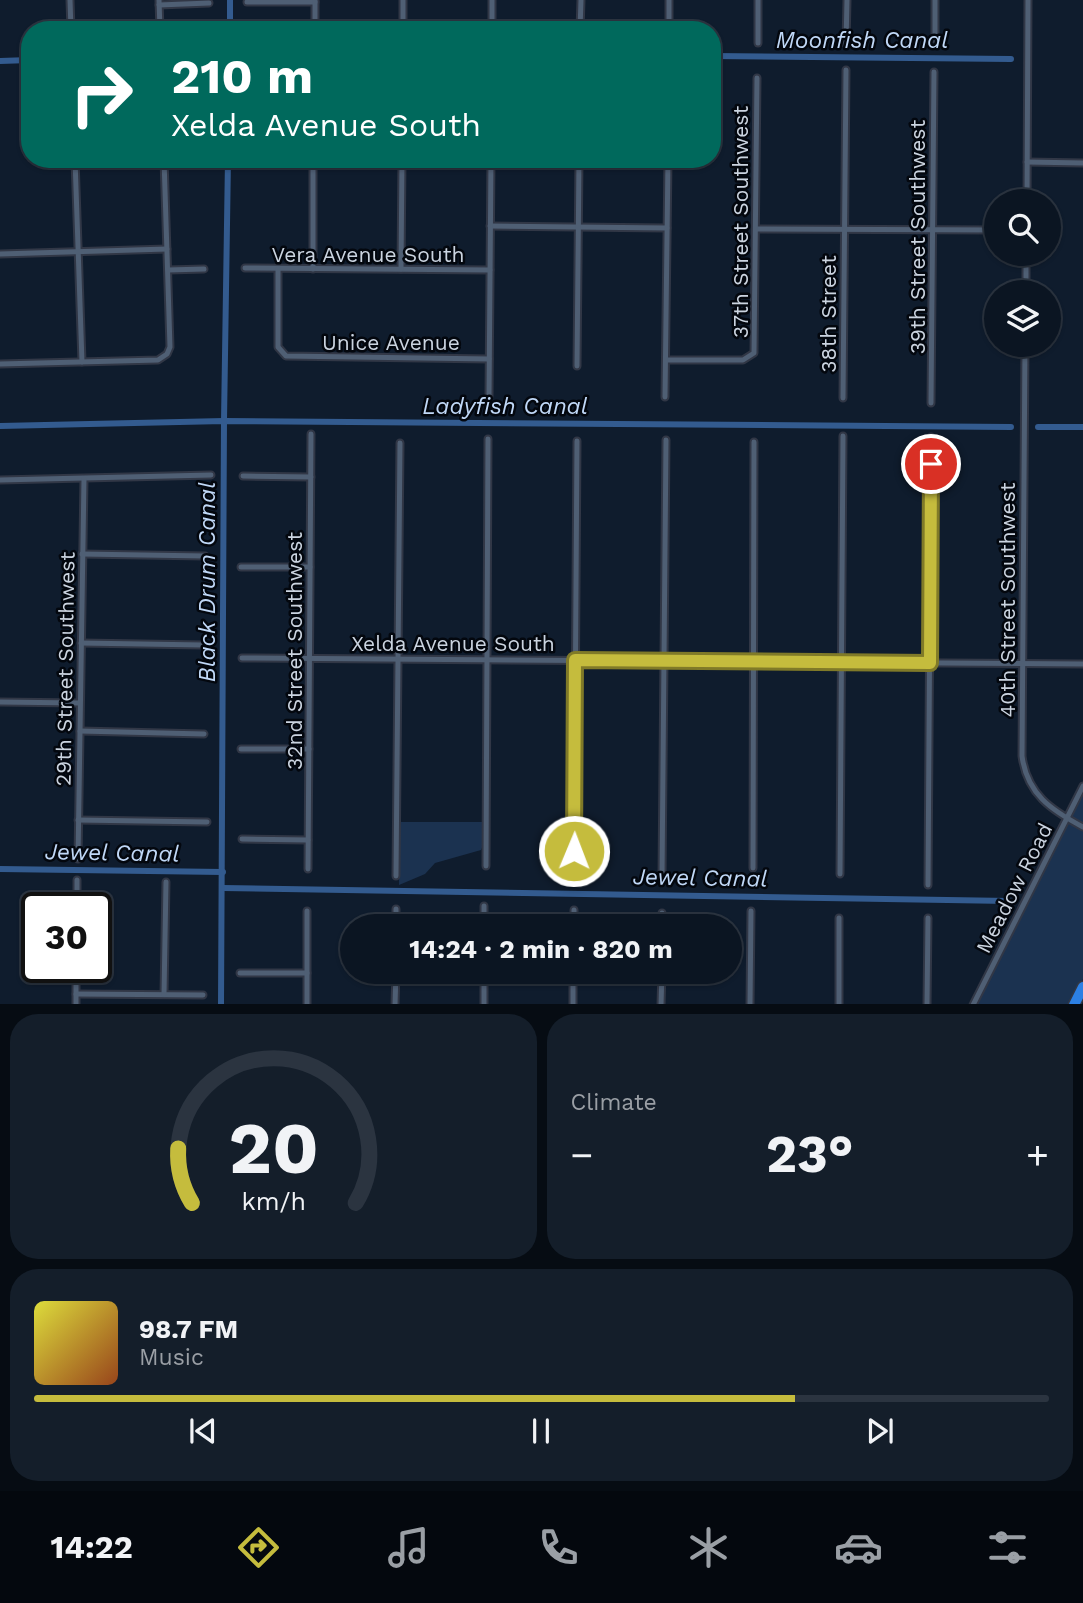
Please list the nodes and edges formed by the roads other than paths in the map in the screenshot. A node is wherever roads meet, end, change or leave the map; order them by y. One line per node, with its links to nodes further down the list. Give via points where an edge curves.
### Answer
1 (70, 0): 14 (street)
2 (403, 0): 17 (street)
3 (492, 0): 18 (street)
4 (580, 0): 19 (street)
5 (669, 0): 20 (street)
6 (758, 0): 22 (street)
7 (847, 0): 23 (street)
8 (935, 0): 21 (street)
9 (1028, 0): 27 (street)
10 (315, 1): 12 (street); 16 (street)
11 (159, 2): 13 (street); 15 (street)
12 (247, 2)
13 (209, 3)
14 (71, 21)
15 (160, 21)
16 (315, 21)
17 (403, 21)
18 (492, 21)
19 (580, 21)
20 (669, 21)
21 (935, 39)
22 (758, 43)
23 (846, 44)
24 (846, 70): 41 (street, 38th Street)
25 (934, 72): 42 (street, 39th Street Southwest)
26 (757, 78): 40 (street, 37th Street Southwest)
27 (1027, 162): 28 (street); 36 (street)
28 (1083, 163)
29 (75, 168): 45 (street)
30 (164, 168): 44 (street)
31 (313, 168): 50 (street)
32 (402, 168): 52 (street)
33 (491, 168): 37 (street)
34 (579, 168): 38 (street)
35 (668, 168): 39 (street)
36 (1027, 189)
37 (490, 226): 38 (street, Vera Avenue South); 53 (street)
38 (579, 227): 39 (street, Vera Avenue South); 59 (street)
39 (667, 228): 56 (street)
40 (756, 229): 41 (street); 56 (street, 37th Street Southwest, via 754,353 743,360)
41 (845, 229): 42 (street); 62 (street, 38th Street)
42 (933, 230): 43 (street); 63 (street, 39th Street Southwest)
43 (984, 230)
44 (167, 249): 45 (street); 51 (street)
45 (78, 252): 46 (street); 57 (street)
46 (0, 254)
47 (245, 268): 49 (street, Vera Avenue South)
48 (204, 269): 51 (street)
49 (278, 269): 50 (street, Vera Avenue South); 55 (street, Unice Avenue, via 278,346 286,356)
50 (313, 269): 52 (street, Vera Avenue South)
51 (168, 270): 57 (street, via 167,354 158,360)
52 (401, 270): 53 (street, Vera Avenue South)
53 (489, 270): 55 (street)
54 (1025, 357): 92 (street, 40th Street Southwest)
55 (489, 359): 60 (street)
56 (666, 360): 61 (street)
57 (82, 362): 58 (street)
58 (0, 364)
59 (577, 366)
60 (489, 396)
61 (666, 397)
62 (843, 398)
63 (931, 403)
64 (311, 434): 74 (street, 32nd Street Southwest)
65 (843, 436): 90 (street)
66 (932, 437): 91 (street)
67 (488, 439): 86 (street)
68 (666, 440): 88 (street)
69 (577, 441): 87 (street)
70 (754, 442): 89 (street)
71 (400, 443): 85 (street)
72 (211, 475): 75 (street)
73 (243, 476): 74 (street)
74 (311, 477): 80 (street, 32nd Street Southwest)
75 (83, 478): 76 (street); 77 (street, 29th Street Southwest)
76 (0, 480)
77 (82, 554): 78 (street); 81 (street, 29th Street Southwest)
78 (205, 556)
79 (241, 567): 80 (street)
80 (310, 567): 84 (street, 32nd Street Southwest)
81 (81, 643): 82 (street); 95 (street, 29th Street Southwest)
82 (203, 645)
83 (242, 658): 84 (street, Xelda Avenue South)
84 (309, 658): 85 (street, Xelda Avenue South); 99 (street, 32nd Street Southwest)
85 (398, 659): 86 (street, Xelda Avenue South); 112 (street)
86 (486, 659): 87 (street, Xelda Avenue South); 108 (street)
87 (575, 660): 88 (street, Xelda Avenue South); 114 (street)
88 (664, 661): 89 (street, Xelda Avenue South); 113 (street)
89 (753, 662): 90 (street, Xelda Avenue South); 109 (street)
90 (841, 663): 91 (street, Xelda Avenue South); 111 (street)
91 (930, 663): 92 (street, Xelda Avenue South); 117 (street)
92 (1023, 664): 93 (street, Xelda Avenue South); 101 (street, 40th Street Southwest, via 1025,771 1043,802)
93 (1083, 664)
94 (0, 702): 95 (street)
95 (79, 703): 96 (street, 29th Street Southwest)
96 (80, 731): 97 (street); 102 (street, 29th Street Southwest)
97 (204, 734)
98 (241, 749): 99 (street)
99 (309, 749): 106 (street, 32nd Street Southwest)
100 (1083, 786): 101 (street, Meadow Road)
101 (1068, 818): 104 (street, 40th Street Southwest); 149 (street, Meadow Road)
102 (78, 820): 103 (street); 107 (street, 29th Street Southwest)
103 (207, 822)
104 (1083, 827)
105 (242, 839): 106 (street)
106 (308, 839): 110 (street, 32nd Street Southwest)
107 (78, 859)
108 (486, 866)
109 (753, 867)
110 (308, 869)
111 (840, 874)
112 (396, 876)
113 (662, 877)
114 (574, 878)
115 (77, 880): 118 (street)
116 (166, 882): 138 (street)
117 (928, 885)
118 (77, 892)
119 (484, 906): 125 (street)
120 (396, 909): 124 (street)
121 (574, 910): 126 (street)
122 (307, 911): 130 (street)
123 (751, 911): 146 (street)
124 (396, 914)
125 (484, 914)
126 (574, 914)
127 (839, 918): 147 (street)
128 (928, 918): 148 (street)
129 (240, 973): 130 (street)
130 (307, 973): 141 (street)
131 (76, 983): 137 (street)
132 (396, 984): 142 (street)
133 (484, 984): 143 (street)
134 (573, 984): 144 (street)
135 (662, 984): 145 (street)
136 (1083, 987): 150 (highway)
137 (76, 993): 138 (street); 140 (street)
138 (163, 994): 139 (street)
139 (203, 995)
140 (76, 1004)
141 (307, 1004)
142 (395, 1004)
143 (484, 1004)
144 (573, 1004)
145 (661, 1004)
146 (750, 1004)
147 (839, 1004)
148 (927, 1004)
149 (973, 1004)
150 (1074, 1004)

